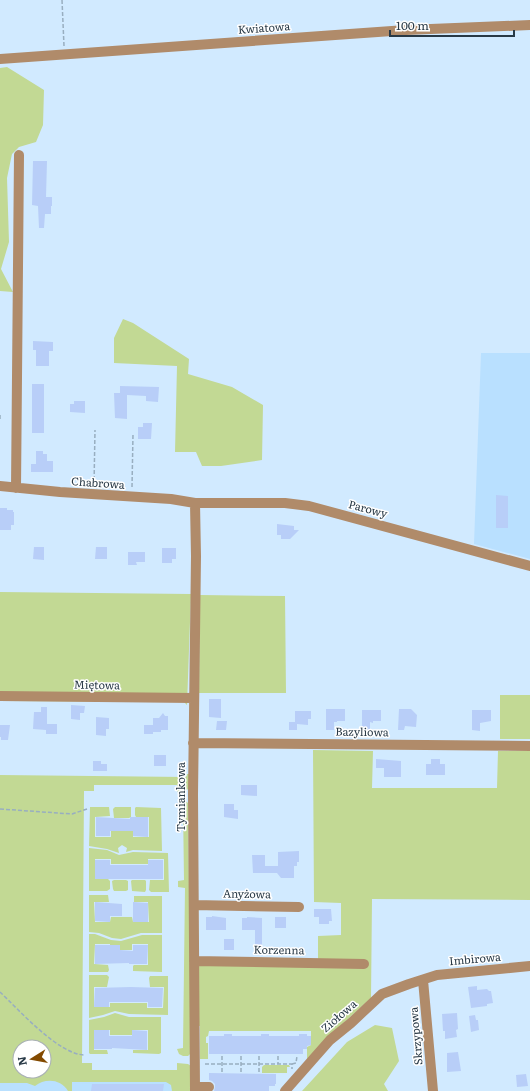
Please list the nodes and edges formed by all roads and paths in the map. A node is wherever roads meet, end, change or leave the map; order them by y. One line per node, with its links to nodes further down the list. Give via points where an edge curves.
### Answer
1 (62, 0): 3 (path)
2 (530, 25): 3 (street, Kwiatowa, via 406,30)
3 (64, 54): 4 (street, Kwiatowa)
4 (0, 59)
5 (19, 154): 11 (street)
6 (0, 413): 7 (path)
7 (0, 419)
8 (95, 430): 12 (path)
9 (133, 434): 13 (path)
10 (0, 486): 11 (street, Chabrowa)
11 (16, 488): 12 (street, Chabrowa)
12 (94, 494): 13 (street, Chabrowa)
13 (132, 497): 14 (street, Chabrowa)
14 (195, 503): 15 (street, Parowy, via 285,503 309,506); 17 (street, Tymiankowa)
15 (530, 566)
16 (0, 696): 17 (street, Miętowa)
17 (194, 698): 18 (street, Tymiankowa)
18 (193, 743): 19 (street, Bazyliowa); 22 (street, Tymiankowa)
19 (530, 746)
20 (0, 809): 21 (path, via 72,814)
21 (87, 809)
22 (194, 905): 23 (street, Anyżowa); 24 (street, Tymiankowa)
23 (299, 907)
24 (194, 961): 25 (street, Korzenna); 46 (street, Tymiankowa)
25 (364, 964)
26 (530, 966): 27 (street, Imbirowa, via 458,972)
27 (424, 980): 47 (street, Ziołowa, via 382,994 330,1040); 48 (street, Skrzypowa)
28 (0, 992): 29 (path, via 52,1040 68,1051)
29 (85, 1055)
30 (222, 1056): 36 (path)
31 (241, 1056): 37 (path)
32 (259, 1056): 38 (path)
33 (278, 1056): 39 (path)
34 (297, 1056): 40 (path, via 296,1063)
35 (205, 1064): 36 (path)
36 (222, 1064): 37 (path); 42 (path)
37 (241, 1064): 38 (path); 43 (path)
38 (259, 1064): 39 (path); 44 (path)
39 (278, 1064): 40 (path)
40 (292, 1064): 41 (path)
41 (292, 1068)
42 (222, 1072)
43 (241, 1072)
44 (259, 1072)
45 (209, 1087): 46 (street)
46 (195, 1089)
47 (285, 1091)
48 (433, 1091)

